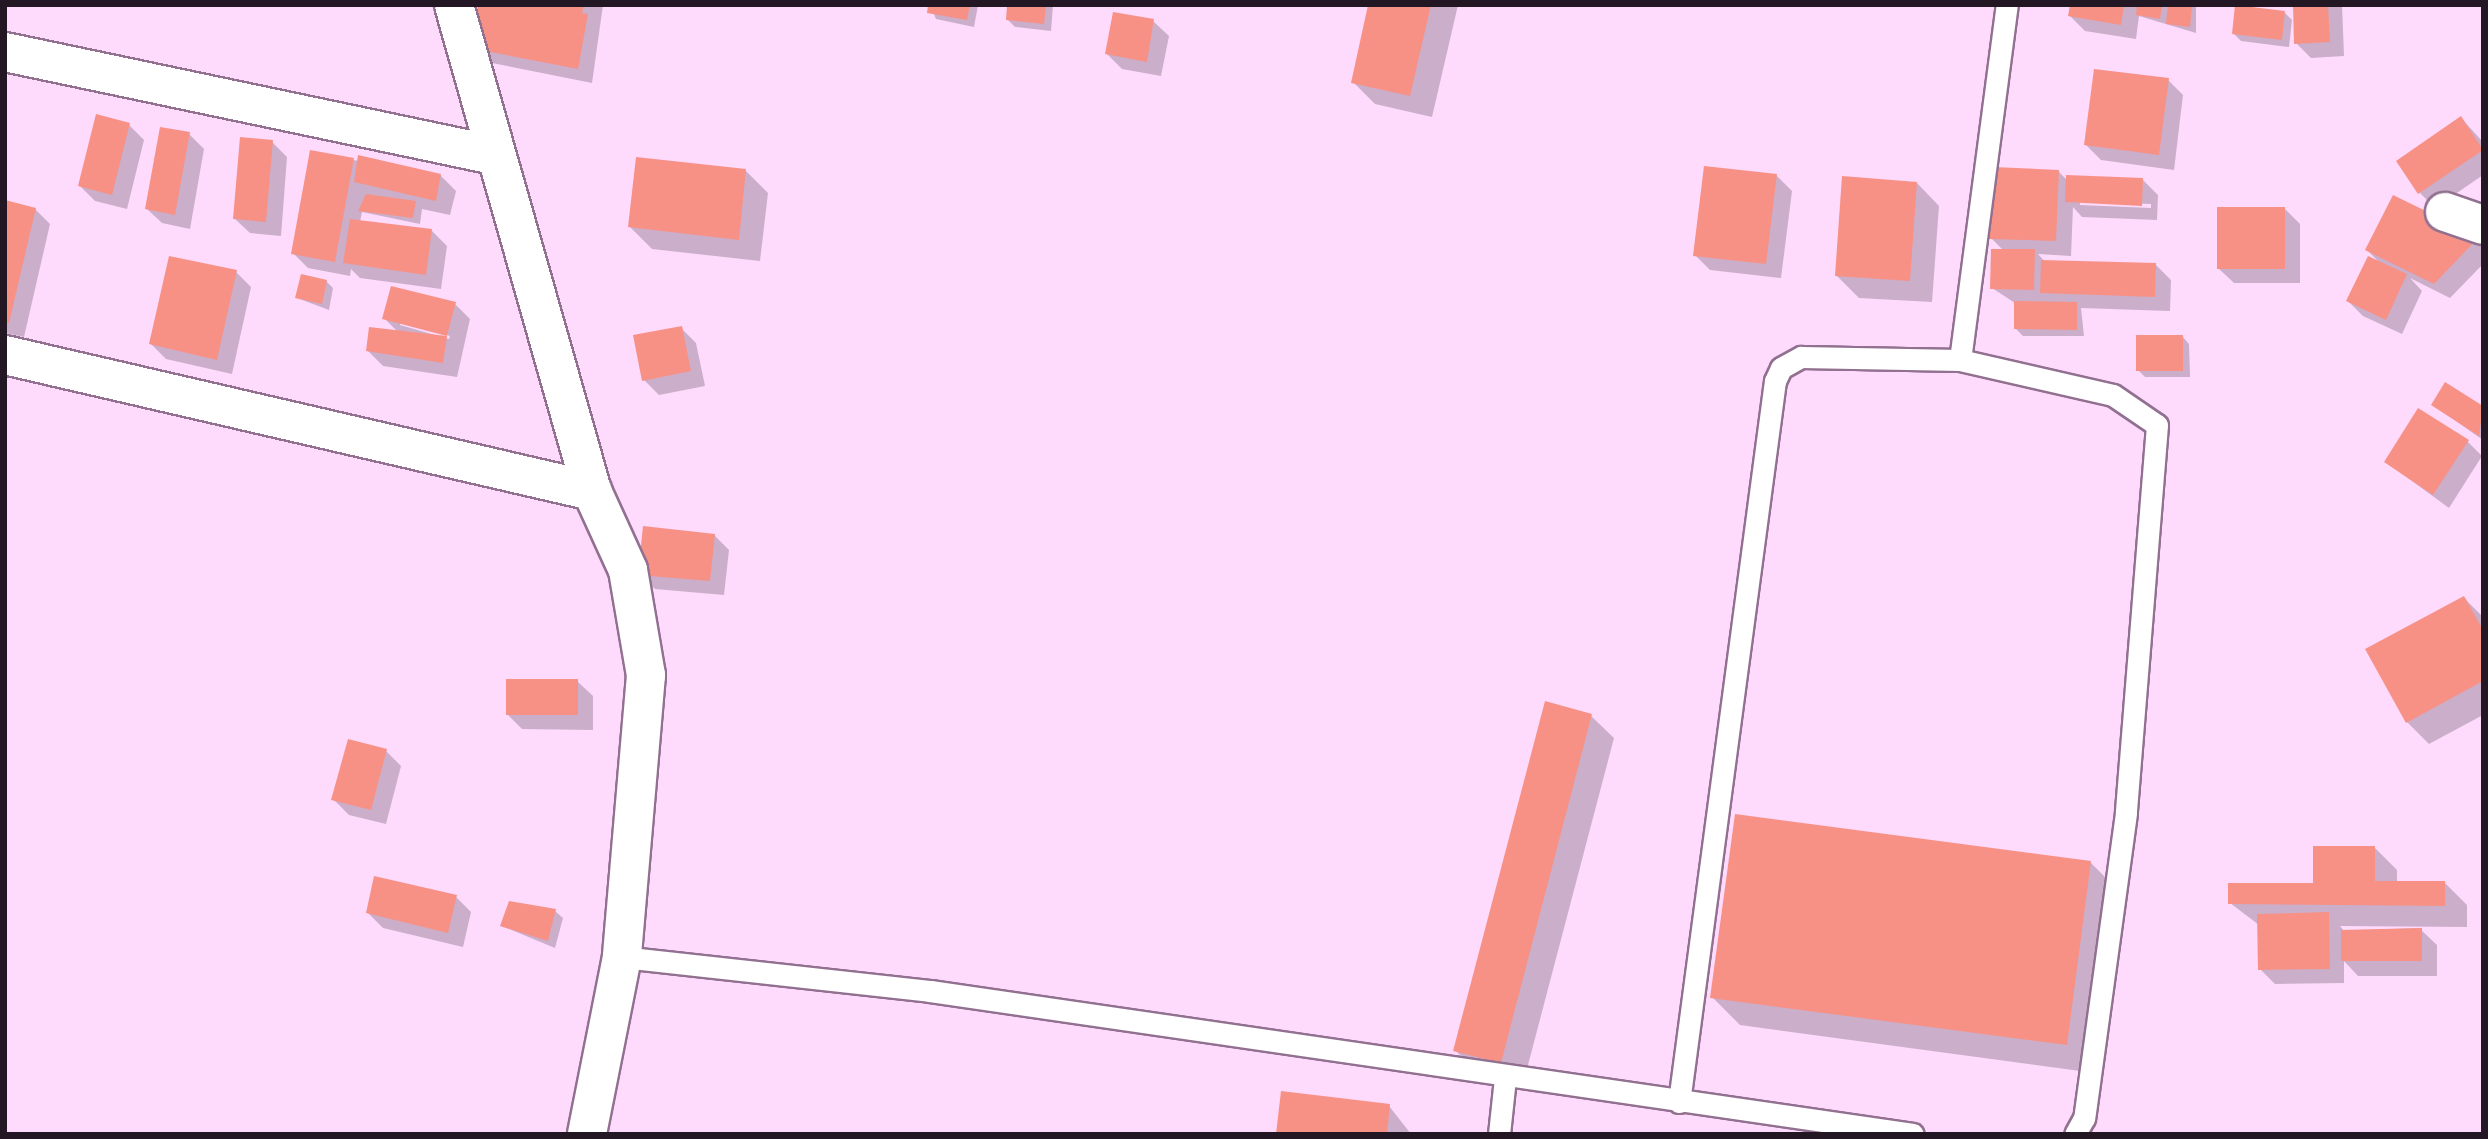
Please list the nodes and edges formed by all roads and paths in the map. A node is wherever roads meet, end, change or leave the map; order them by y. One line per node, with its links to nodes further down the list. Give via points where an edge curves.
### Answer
1 (454, 5): 4 (street)
2 (2007, 5): 8 (lane)
3 (5, 52): 4 (street)
4 (493, 155): 9 (street)
5 (2445, 212): 6 (street)
6 (2483, 225)
7 (5, 355): 9 (street)
8 (1960, 360): 12 (lane, via 1801,357 1781,368 1775,381); 16 (lane, via 2113,395 2157,425 2126,813 2084,1118)
9 (592, 491): 10 (street, via 628,570 646,675)
10 (622, 957): 11 (lane, via 929,991); 13 (street)
11 (1505, 1078): 12 (lane); 14 (lane)
12 (1679, 1102): 15 (lane)
13 (587, 1134)
14 (1499, 1134)
15 (1913, 1134)
16 (2075, 1134)

